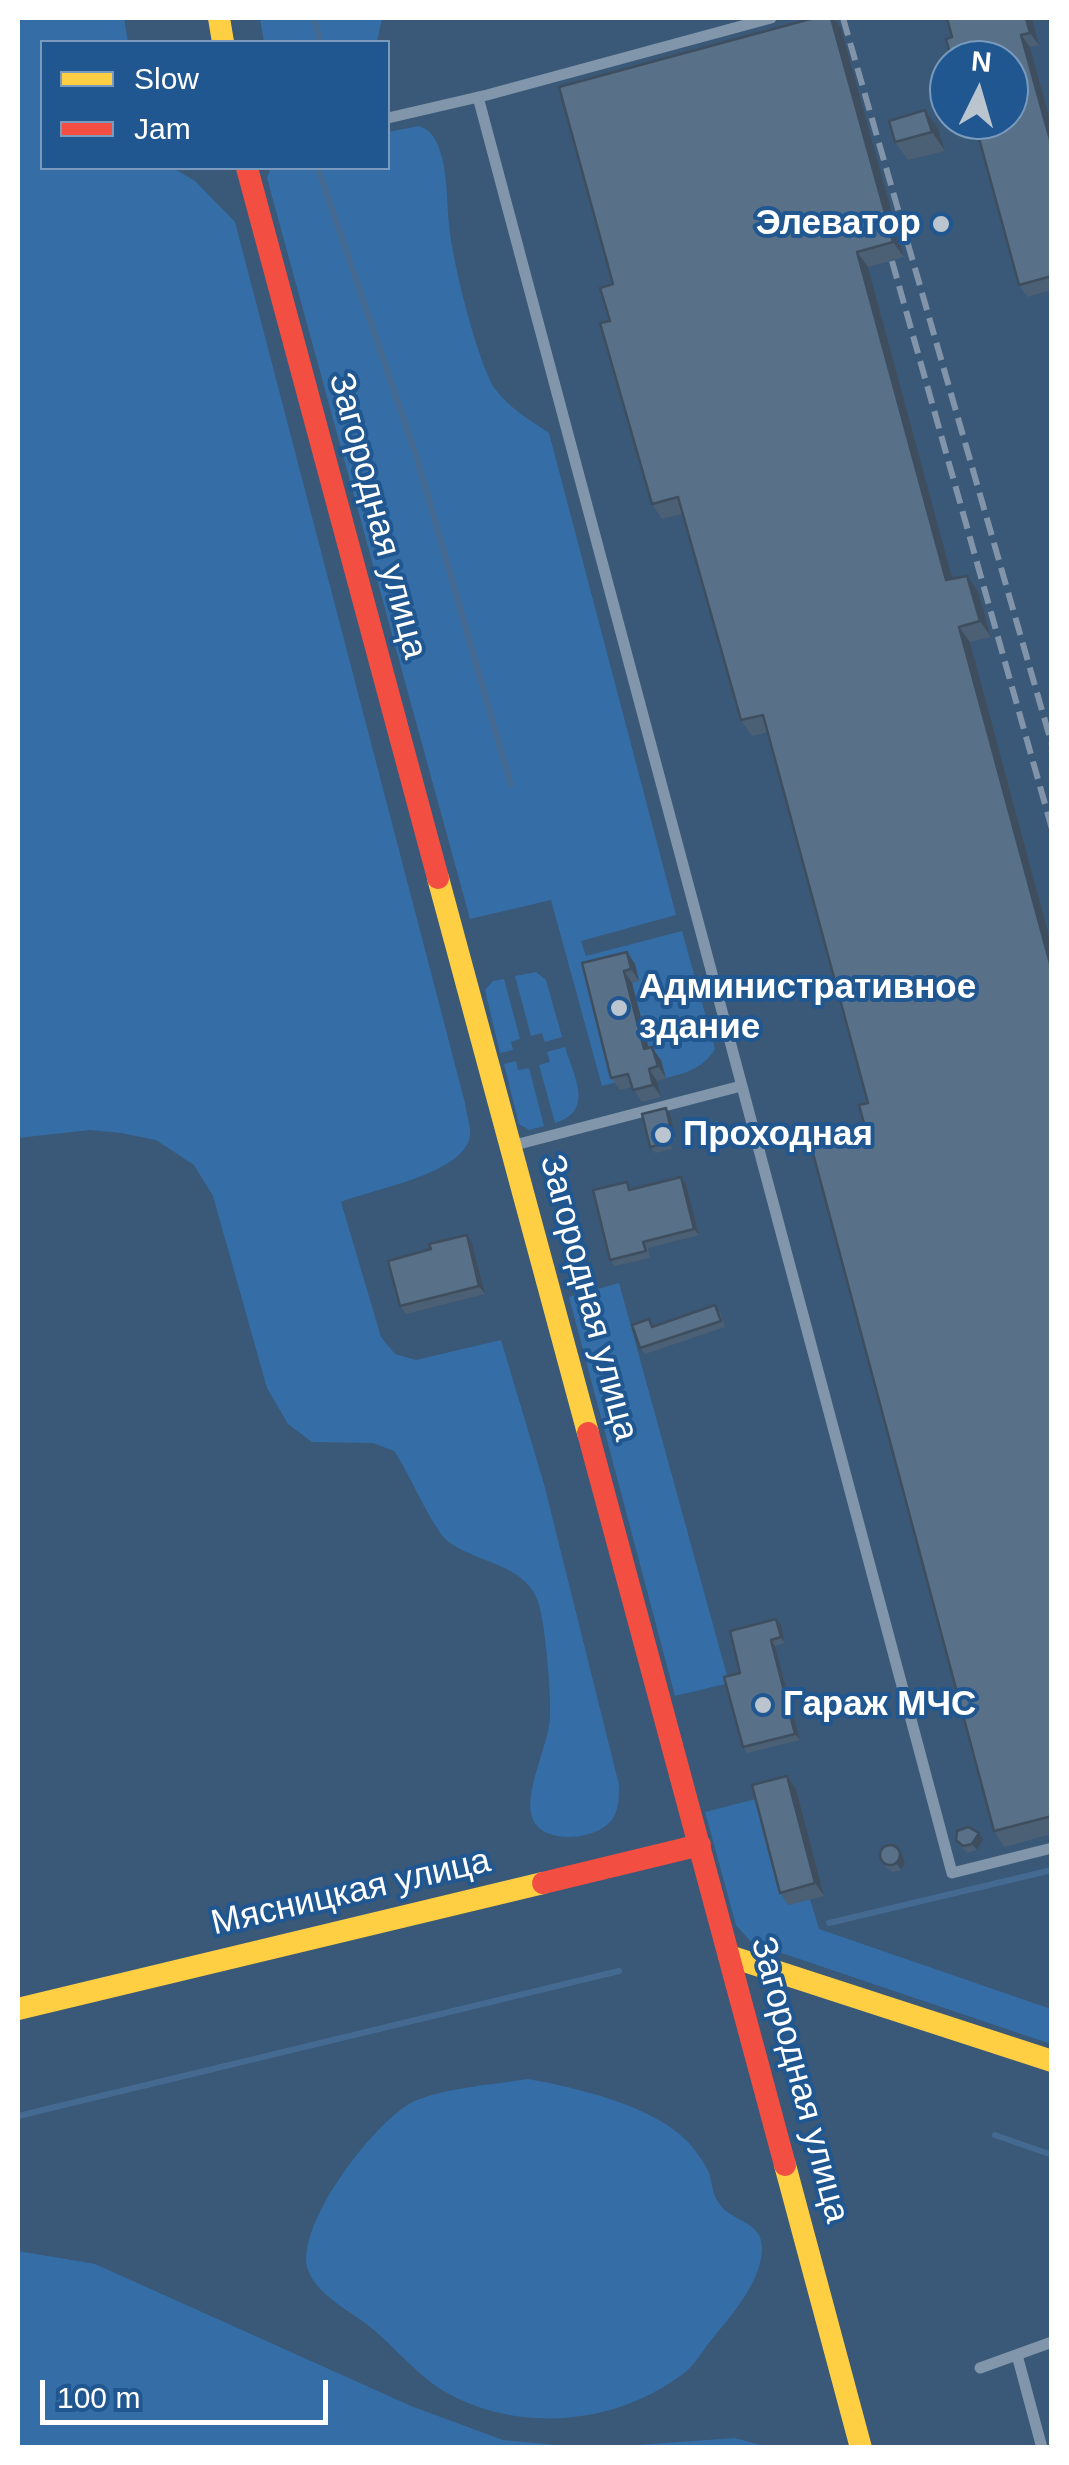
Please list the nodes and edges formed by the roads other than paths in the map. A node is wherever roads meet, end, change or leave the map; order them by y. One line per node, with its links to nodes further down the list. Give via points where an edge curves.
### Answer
1 (771, 18): 2 (lane)
2 (478, 96): 3 (lane); 5 (lane)
3 (390, 118)
4 (247, 170): 6 (street, Загородная улица)
5 (741, 1086): 6 (lane); 8 (lane, via 952,1874)
6 (511, 1146): 7 (street, Загородная улица)
7 (700, 1845): 9 (street, Загородная улица); 10 (street, Мясницкая улица)
8 (1052, 1848)
9 (729, 1956): 11 (street); 15 (street, Загородная улица)
10 (18, 2009)
11 (1052, 2061)
12 (1052, 2342): 13 (lane)
13 (1017, 2355): 14 (lane); 16 (lane)
14 (980, 2368)
15 (861, 2448)
16 (1042, 2448)

